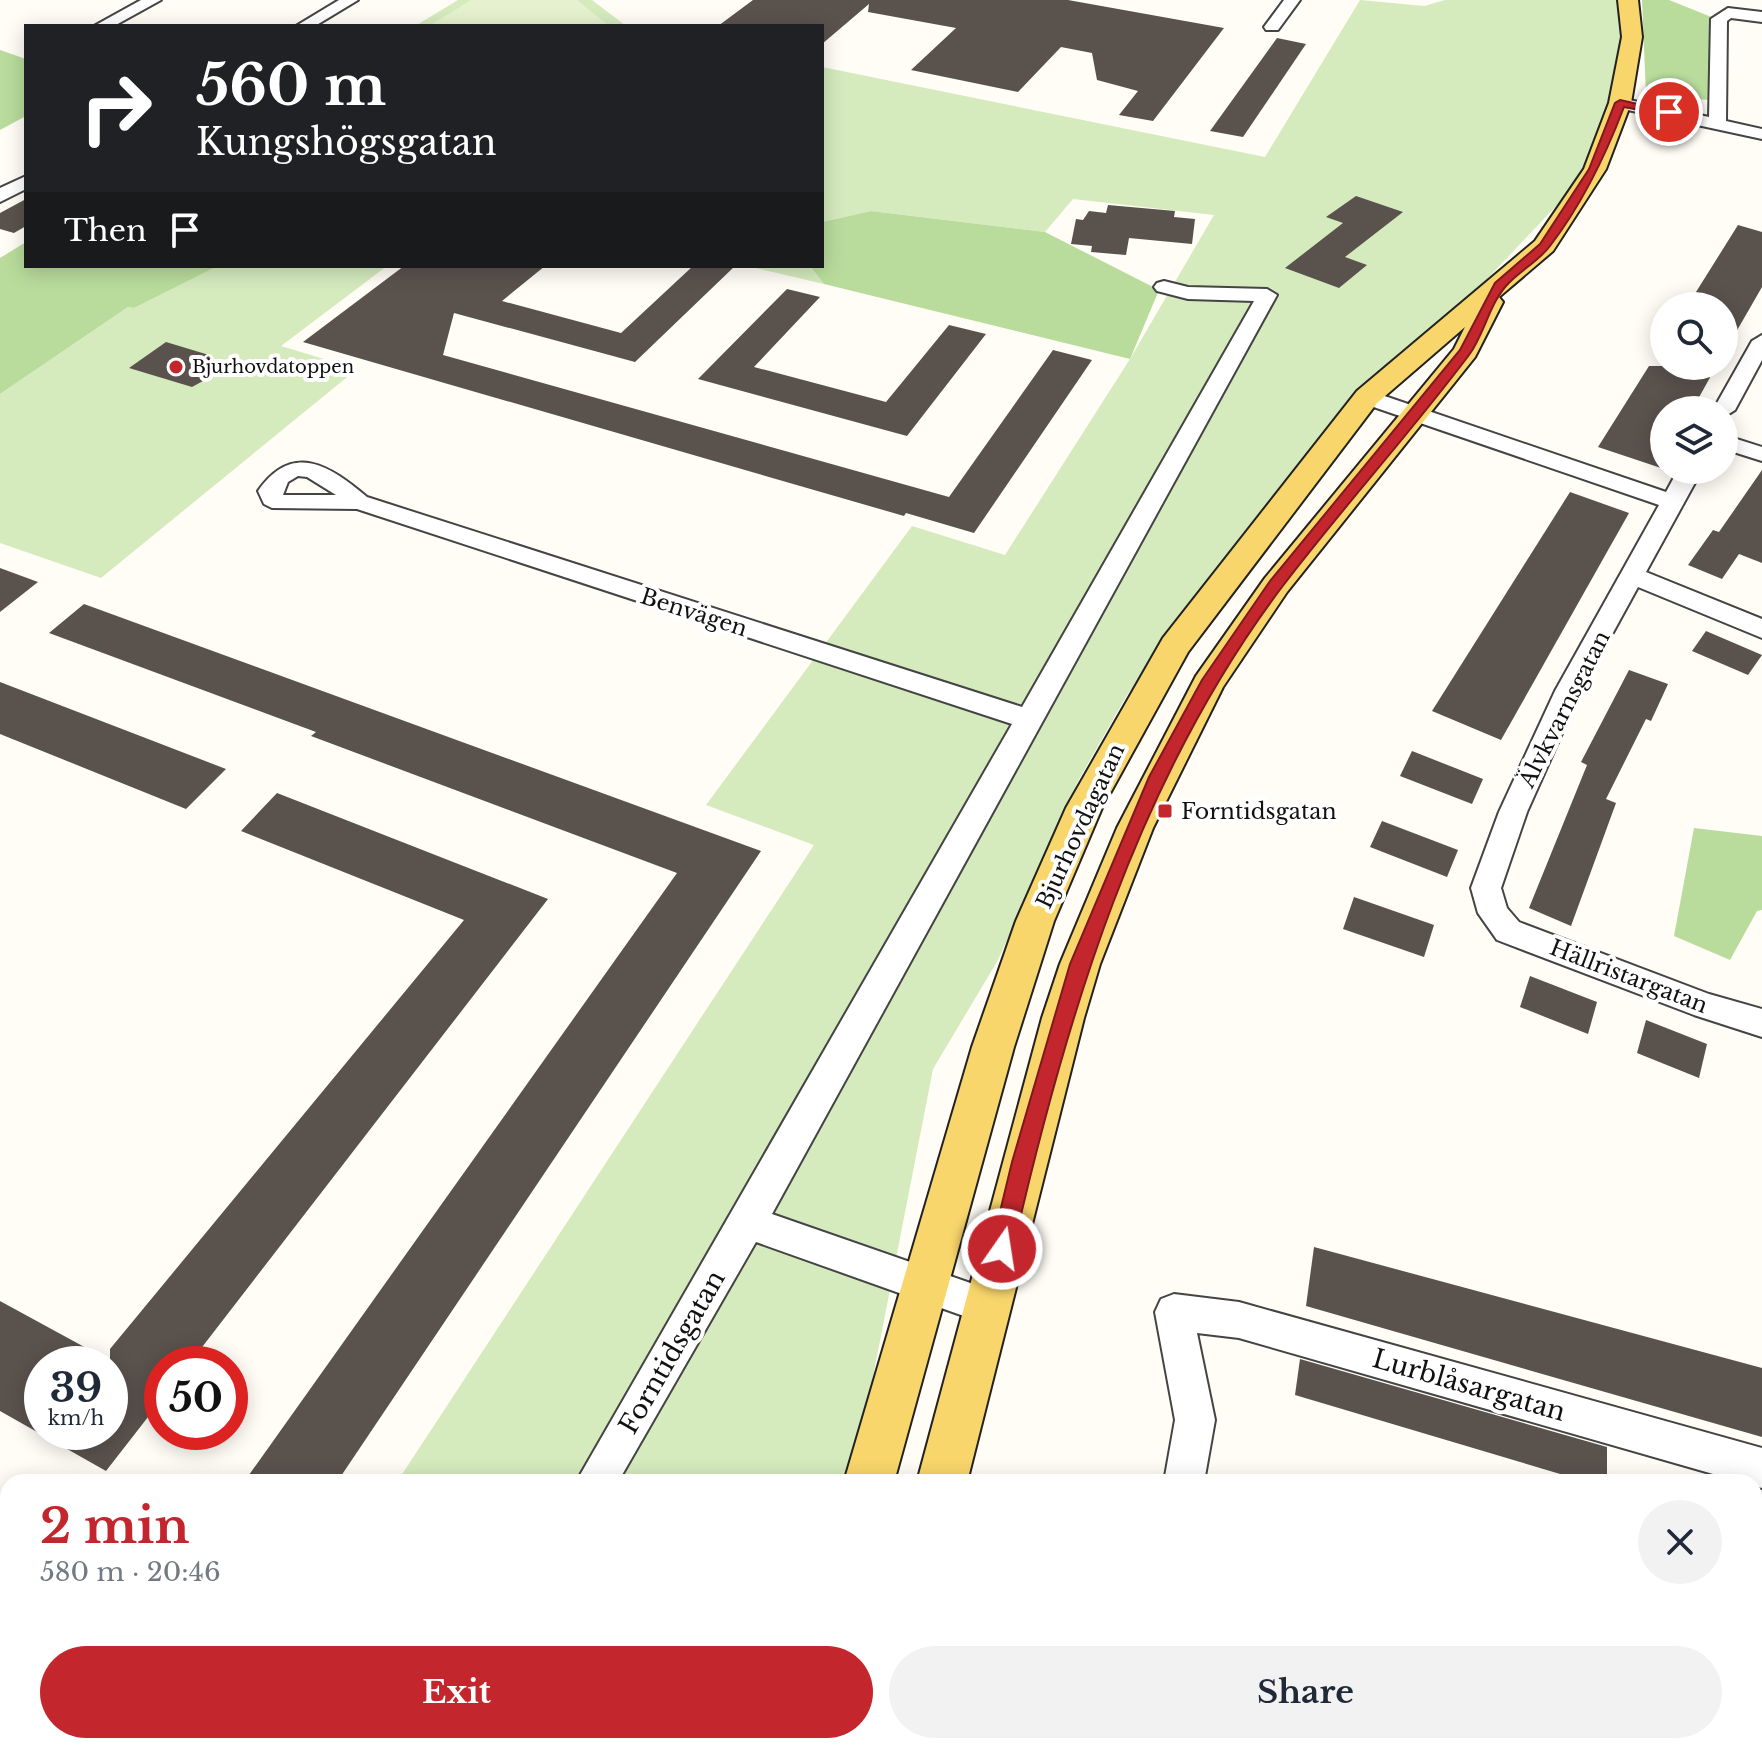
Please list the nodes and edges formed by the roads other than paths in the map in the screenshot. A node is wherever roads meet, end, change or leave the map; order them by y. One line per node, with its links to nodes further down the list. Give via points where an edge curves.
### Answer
1 (153, 0): 6 (street)
2 (350, 0): 7 (street)
3 (1292, 0): 8 (street)
4 (1628, 0): 9 (main road, Bjurhovdagatan, via 1632,37)
5 (1762, 17): 10 (street, via 1728,13 1719,19)
6 (106, 24)
7 (308, 24)
8 (1272, 27)
9 (1620, 103): 10 (street); 14 (main road, Bjurhovdagatan, via 1595,169 1544,246)
10 (1717, 122): 11 (street)
11 (1762, 134)
12 (24, 182): 13 (street)
13 (0, 196)
14 (1499, 286): 18 (main road, Bjurhovdagatan); 19 (main road, Bjurhovdagatan, via 1466,351)
15 (1164, 287): 27 (street, Forntidsgatan, via 1188,293 1267,295)
16 (1762, 341): 17 (street)
17 (1732, 396)
18 (1367, 397): 19 (street); 31 (main road, Bjurhovdagatan, via 1175,646 1084,808 1035,921 997,1033)
19 (1413, 414): 24 (street); 32 (main road, Bjurhovdagatan, via 1243,631 1158,777 1080,964 1023,1162)
20 (1738, 446): 21 (street)
21 (1762, 454)
22 (1682, 484): 24 (street, Älvkvarnsgatan)
23 (359, 502): 27 (street, Benvägen)
24 (1672, 502): 25 (street, Älvkvarnsgatan)
25 (1634, 576): 26 (street); 28 (street, Älvkvarnsgatan, via 1568,691 1513,812 1486,888)
26 (1762, 629)
27 (1030, 720): 30 (street, Forntidsgatan)
28 (1500, 921): 29 (street, Hällristargatan, via 1508,931)
29 (1762, 1023)
30 (748, 1222): 31 (street, via 873,1268); 34 (street, Forntidsgatan)
31 (925, 1281): 32 (street); 35 (main road, Bjurhovdagatan)
32 (989, 1307): 36 (main road, Bjurhovdagatan)
33 (1762, 1468): 37 (street, Lurblåsargatan, via 1239,1320 1174,1312 1195,1420)
34 (601, 1474)
35 (871, 1474)
36 (944, 1474)
37 (1185, 1474)

